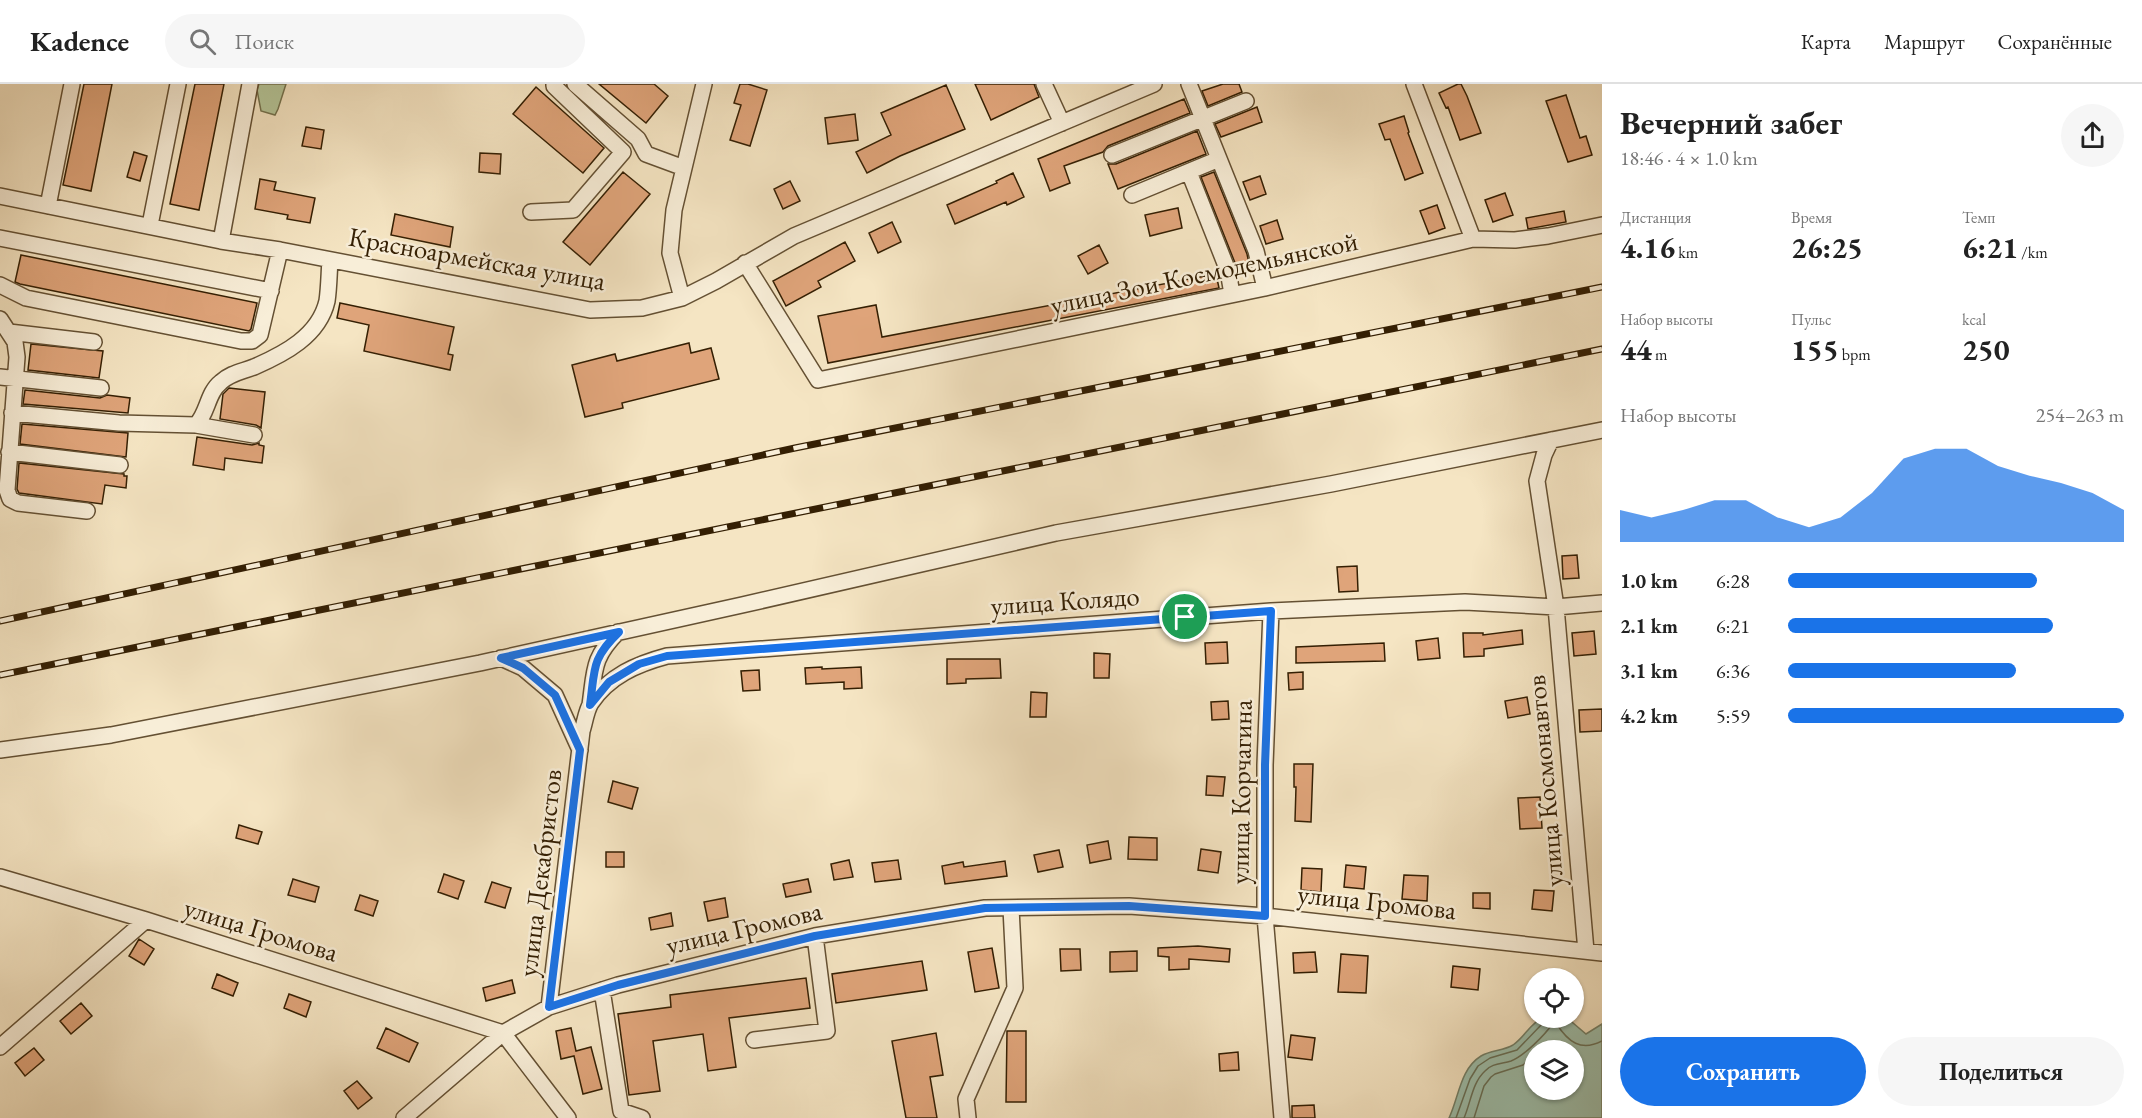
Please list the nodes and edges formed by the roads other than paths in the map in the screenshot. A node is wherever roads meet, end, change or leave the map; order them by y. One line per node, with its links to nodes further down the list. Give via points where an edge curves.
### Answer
1 (72, 84): 22 (street)
2 (178, 84): 24 (street)
3 (250, 84): 28 (street)
4 (554, 84): 14 (street)
5 (575, 84): 15 (street, via 638,139)
6 (704, 84): 18 (street)
7 (1044, 84): 13 (street)
8 (1154, 84): 13 (street, Красноармейская улица)
9 (1189, 84): 12 (street)
10 (1414, 84): 27 (street)
11 (1246, 101): 12 (street)
12 (1203, 118): 16 (street); 17 (street)
13 (1062, 123): 31 (street, Красноармейская улица, via 794,236)
14 (623, 152): 15 (street); 23 (street, via 573,210)
15 (646, 154): 18 (street)
16 (1112, 155)
17 (1219, 159): 19 (street); 33 (street, via 1257,251)
18 (684, 168): 36 (street, via 674,210 670,254)
19 (1189, 172): 20 (street); 35 (street, via 1228,271)
20 (1132, 195)
21 (0, 200): 22 (street, Красноармейская улица)
22 (48, 206): 24 (street, Красноармейская улица)
23 (531, 212)
24 (150, 225): 28 (street, Красноармейская улица)
25 (1602, 225): 27 (street, улица Зои Космодемьянской, via 1515,240)
26 (0, 238): 34 (street)
27 (1473, 239): 33 (street, улица Зои Космодемьянской)
28 (221, 241): 29 (street, Красноармейская улица)
29 (280, 250): 30 (street, Красноармейская улица); 34 (street)
30 (330, 260): 36 (street, Красноармейская улица, via 591,309 642,308); 42 (street, via 326,303 305,339 252,367 233,372 218,384)
31 (745, 263): 35 (street, улица Зои Космодемьянской, via 818,380); 36 (street, Красноармейская улица)
32 (0, 285): 34 (street, via 26,298 241,341 252,341 260,335)
33 (1265, 288): 35 (street, улица Зои Космодемьянской)
34 (271, 291)
35 (1233, 294)
36 (682, 298)
37 (4, 325): 38 (street); 39 (street, via 15,342 17,357)
38 (94, 342)
39 (7, 378): 40 (street); 41 (street)
40 (101, 388)
41 (12, 413): 42 (street, via 119,423); 46 (street)
42 (196, 425): 44 (street)
43 (1602, 430): 45 (street)
44 (254, 435)
45 (1551, 440): 50 (street, улица Космонавтов, via 1537,482); 52 (street, via 1056,533)
46 (9, 452): 47 (street); 48 (street, via 10,500)
47 (120, 465)
48 (87, 511)
49 (1602, 603): 50 (street, улица Колядо)
50 (1556, 607): 51 (street, улица Колядо, via 1465,602); 63 (street, улица Космонавтов)
51 (1271, 611): 54 (street, улица Колядо, via 667,656 639,664); 60 (street, улица Корчагина)
52 (619, 632): 53 (street); 55 (street, via 596,660)
53 (501, 658): 56 (street, via 111,735); 57 (street, via 523,668 555,695)
54 (609, 682): 55 (street, улица Декабристов)
55 (590, 705): 57 (street, улица Декабристов)
56 (0, 750)
57 (580, 750): 66 (street, улица Декабристов)
58 (0, 877): 61 (street, улица Громова)
59 (1011, 908): 60 (street, улица Громова, via 1129,906); 62 (street, улица Громова, via 985,908); 73 (street, via 1015,988 966,1100)
60 (1265, 916): 63 (street, улица Громова); 74 (street, улица Корчагина)
61 (146, 920): 67 (street, улица Громова); 69 (street)
62 (815, 936): 65 (street, улица Громова); 68 (street, via 827,1031)
63 (1586, 951): 64 (street, улица Громова)
64 (1602, 953)
65 (602, 990): 66 (street, улица Громова); 72 (street, via 621,1111)
66 (549, 1007): 67 (street, улица Громова)
67 (502, 1033): 70 (street); 71 (street)
68 (754, 1040)
69 (0, 1047)
70 (404, 1118)
71 (567, 1118)
72 (642, 1118)
73 (968, 1118)
74 (1282, 1118)

